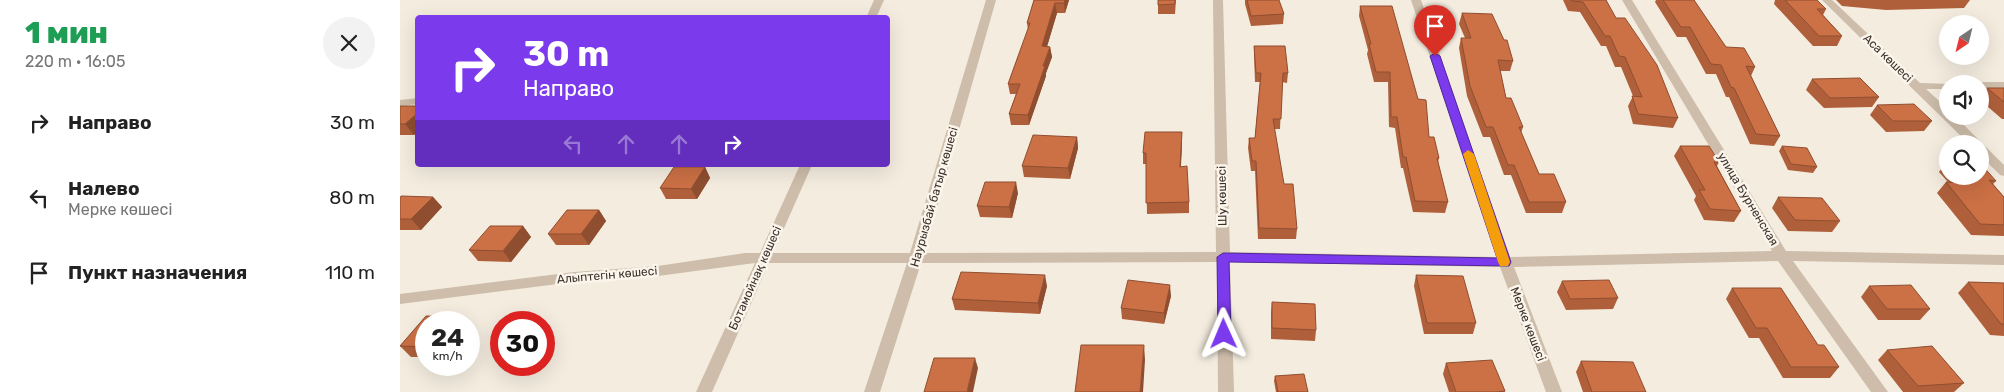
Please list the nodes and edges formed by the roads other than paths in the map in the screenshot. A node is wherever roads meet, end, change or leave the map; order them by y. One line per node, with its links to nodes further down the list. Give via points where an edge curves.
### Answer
1 (879, 0): 7 (street)
2 (991, 0): 23 (street, Наурызбай батыр көшесі)
3 (1218, 0): 21 (street, Шу көшесі)
4 (1416, 0): 25 (street, Мерке көшесі)
5 (1627, 0): 20 (street, улица Бурненская)
6 (1827, 0): 10 (street, Аса көшесі)
7 (873, 15)
8 (1989, 85): 9 (street)
9 (2004, 85)
10 (1918, 86): 11 (street); 14 (street, Аса көшесі)
11 (1939, 86)
12 (415, 101): 13 (street)
13 (400, 103)
14 (1939, 107)
15 (1957, 125): 16 (street, Аса көшесі)
16 (1967, 135)
17 (1989, 157): 19 (street)
18 (805, 167): 22 (street, Ботамойнақ көшесі)
19 (2004, 172)
20 (1782, 256): 24 (street, Алыптегін көшесі); 25 (street, Алыптегін көшесі); 31 (street, улица Бурненская)
21 (1223, 257): 23 (street, Алыптегін көшесі); 25 (street, Алыптегін көшесі); 29 (street, Шу көшесі)
22 (763, 258): 23 (street, Алыптегін көшесі); 26 (street, Алыптегін көшесі, via 574,277); 27 (street, Ботамойнақ көшесі)
23 (916, 258): 28 (street, Наурызбай батыр көшесі)
24 (2004, 260)
25 (1505, 262): 30 (street, Мерке көшесі)
26 (400, 300)
27 (704, 392)
28 (872, 392)
29 (1226, 392)
30 (1554, 392)
31 (1880, 392)

